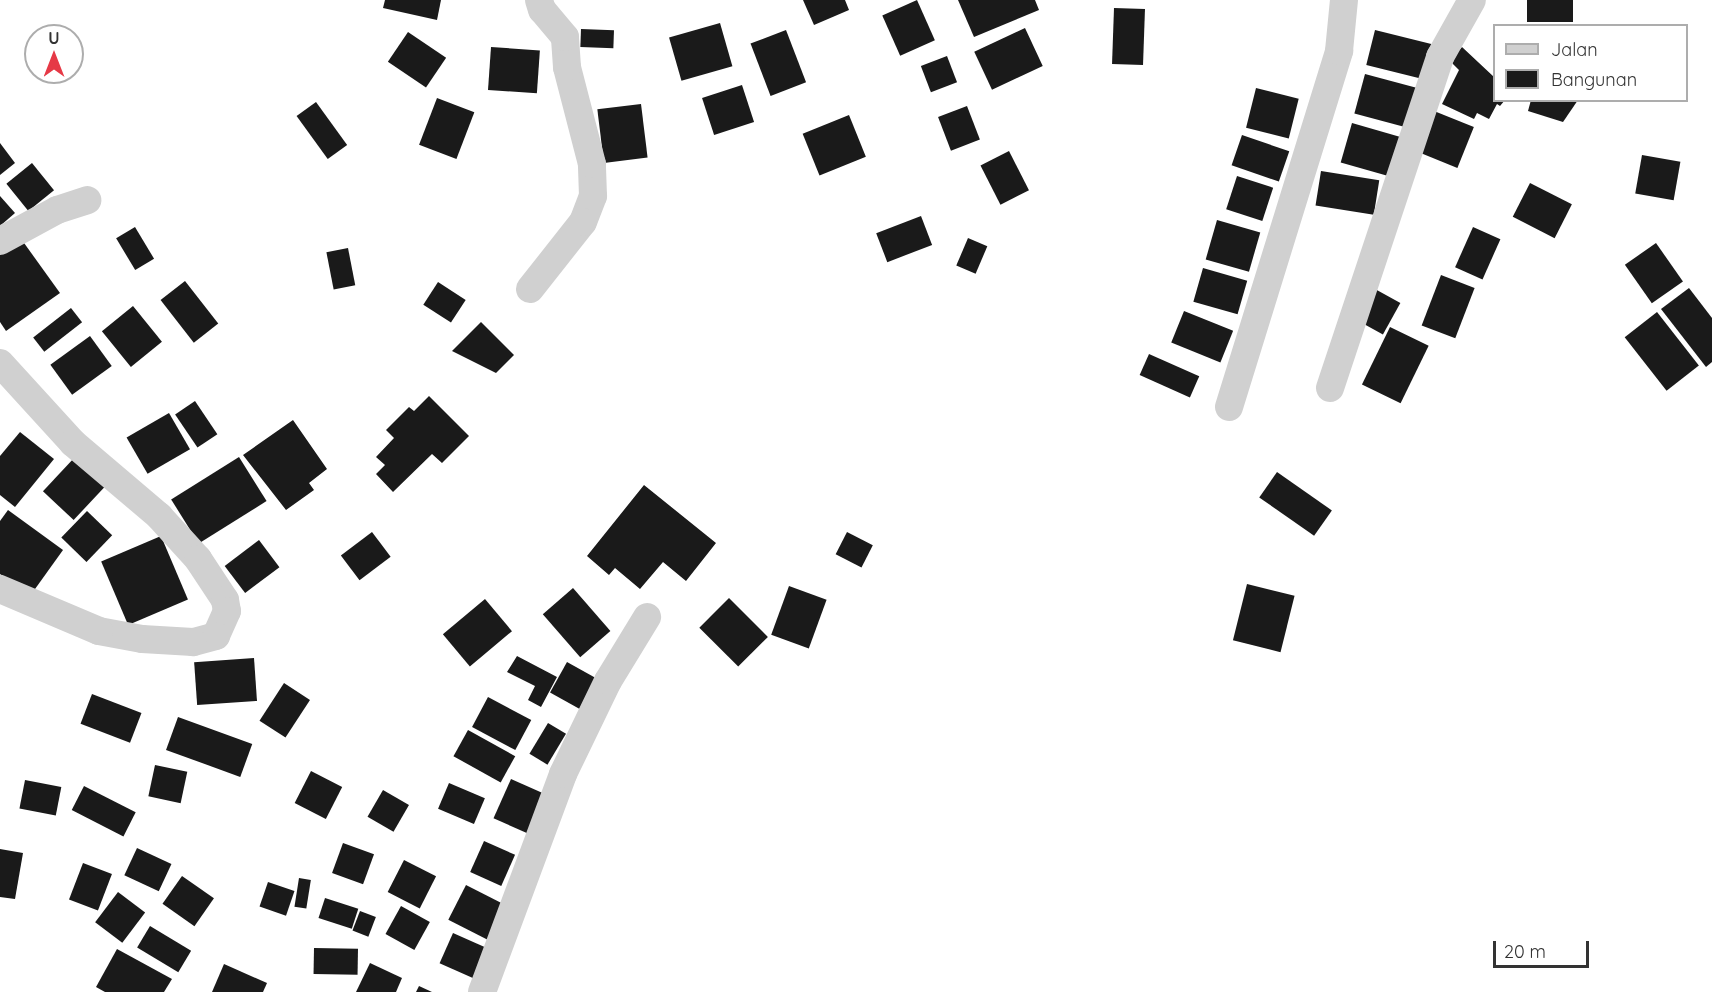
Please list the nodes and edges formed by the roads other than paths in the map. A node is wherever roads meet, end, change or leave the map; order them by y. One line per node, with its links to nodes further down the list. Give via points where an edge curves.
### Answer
1 (539, 0): 6 (street, via 542,10 565,37 567,67 592,164 593,196 583,222)
2 (1344, 0): 9 (street, via 1339,51)
3 (1472, 0): 8 (street, via 1440,57)
4 (87, 200): 5 (street, via 26,224)
5 (0, 241)
6 (531, 289)
7 (0, 363): 10 (street, via 73,443 174,533 203,567 225,600 227,611 216,636 192,642 142,639 99,631)
8 (1330, 388)
9 (1229, 407)
10 (0, 589)
11 (647, 617): 12 (street, via 608,681 563,774)
12 (482, 992)

